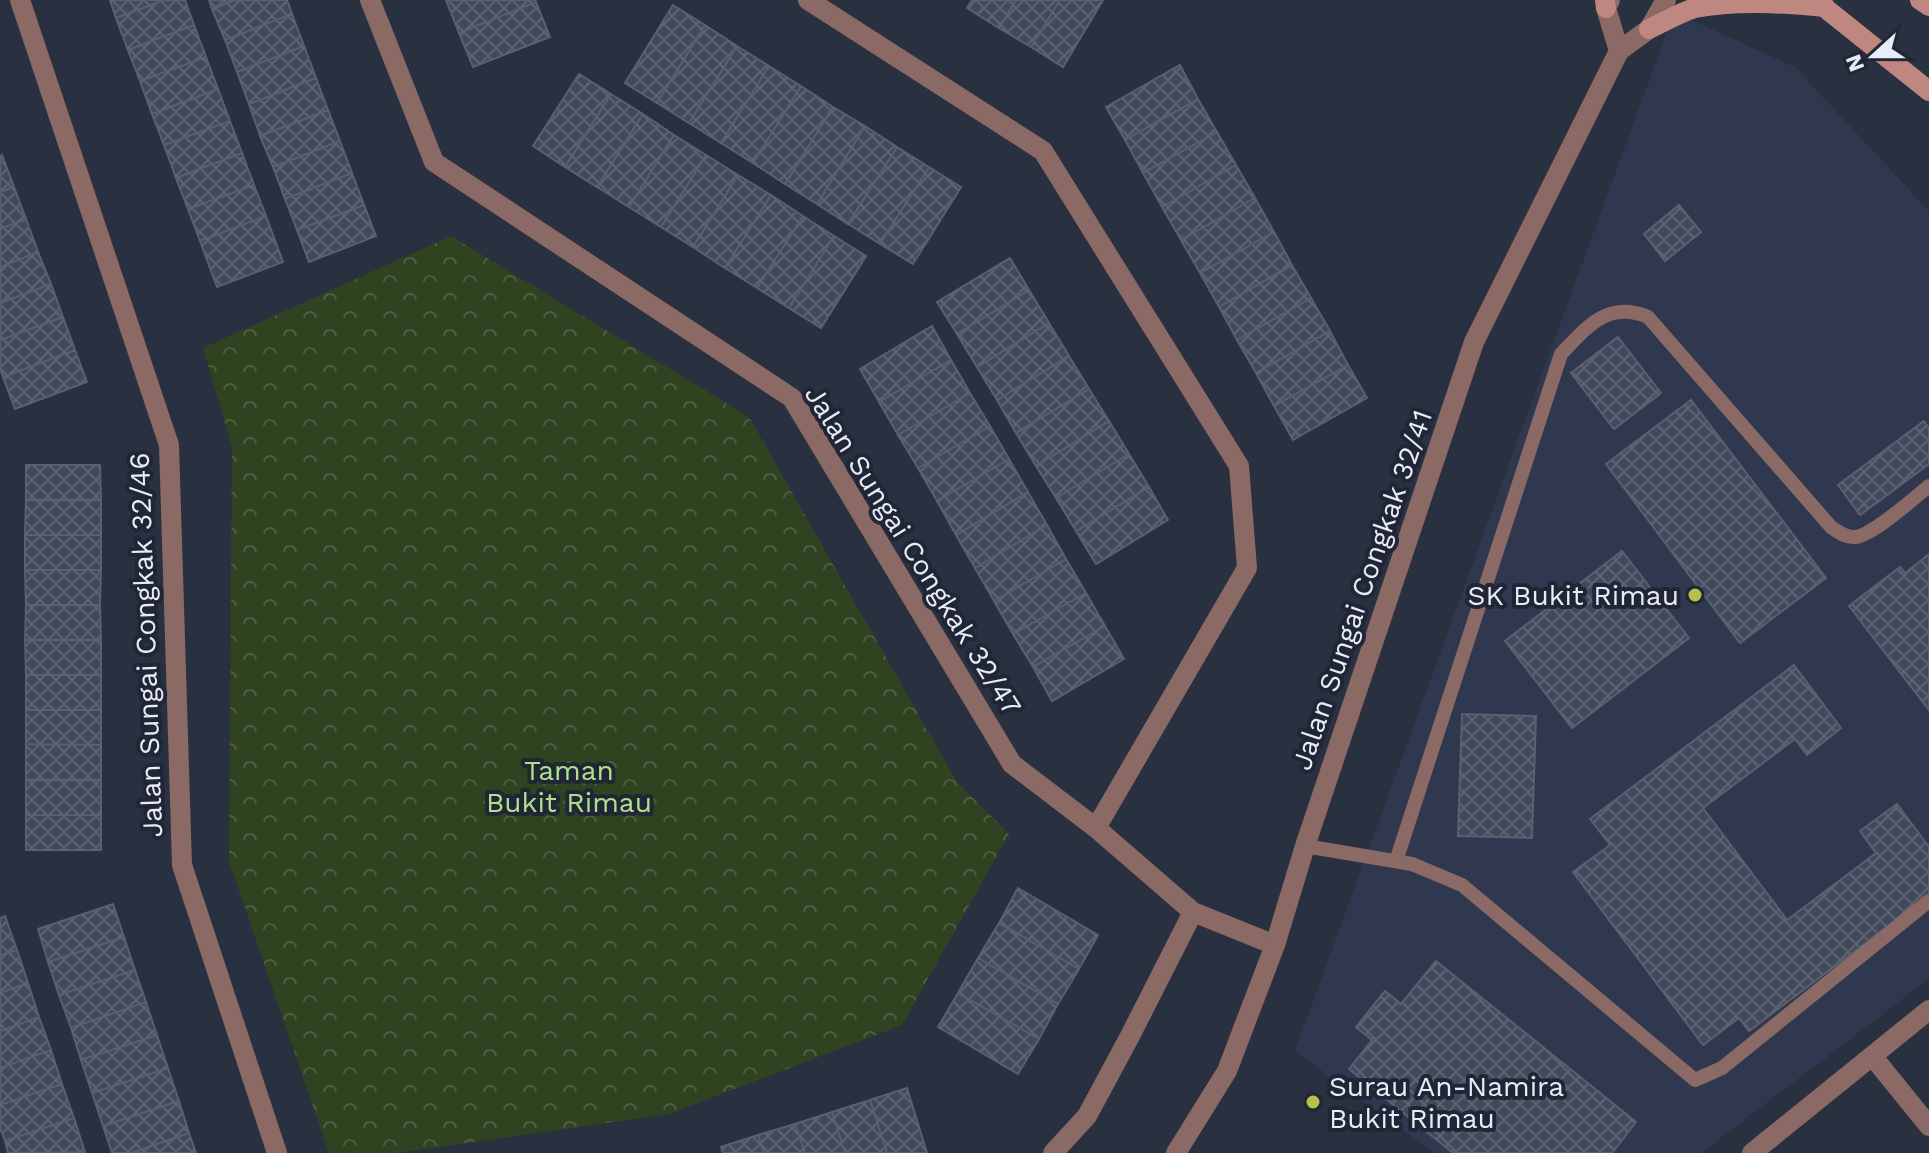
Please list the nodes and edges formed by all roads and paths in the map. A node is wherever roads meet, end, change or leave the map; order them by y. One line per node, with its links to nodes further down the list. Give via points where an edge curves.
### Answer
1 (20, 0): 22 (street, Jalan Sungai Congkak 32/46, via 169,445 182,865)
2 (370, 0): 13 (street, Jalan Sungai Congkak 32/47, via 434,162 792,398 1012,764)
3 (808, 0): 13 (street, via 1043,151 1239,466 1247,568)
4 (1666, 0): 9 (street)
5 (1920, 0): 8 (main road)
6 (1607, 3): 10 (street)
7 (1820, 3): 9 (main road, via 1715,3); 11 (main road)
8 (1929, 6)
9 (1649, 29): 10 (street)
10 (1619, 51): 14 (street, Jalan Sungai Congkak 32/41, via 1474,342)
11 (1929, 91)
12 (1929, 486): 15 (lane, via 1870,531 1842,535 1648,317 1613,312 1592,323 1561,354)
13 (1096, 828): 17 (street, Jalan Sungai Congkak 32/47)
14 (1305, 846): 15 (lane); 18 (street, Jalan Sungai Congkak 32/41)
15 (1396, 861): 16 (lane, via 1462,885 1695,1080 1722,1068)
16 (1929, 901)
17 (1193, 912): 18 (street, Jalan Sungai Congkak 32/47); 23 (street, via 1087,1116)
18 (1275, 945): 24 (street, Jalan Sungai Congkak 32/41, via 1227,1071)
19 (1929, 1010): 20 (street)
20 (1873, 1057): 21 (street); 25 (street)
21 (1929, 1126)
22 (277, 1153)
23 (1053, 1153)
24 (1176, 1153)
25 (1752, 1153)

